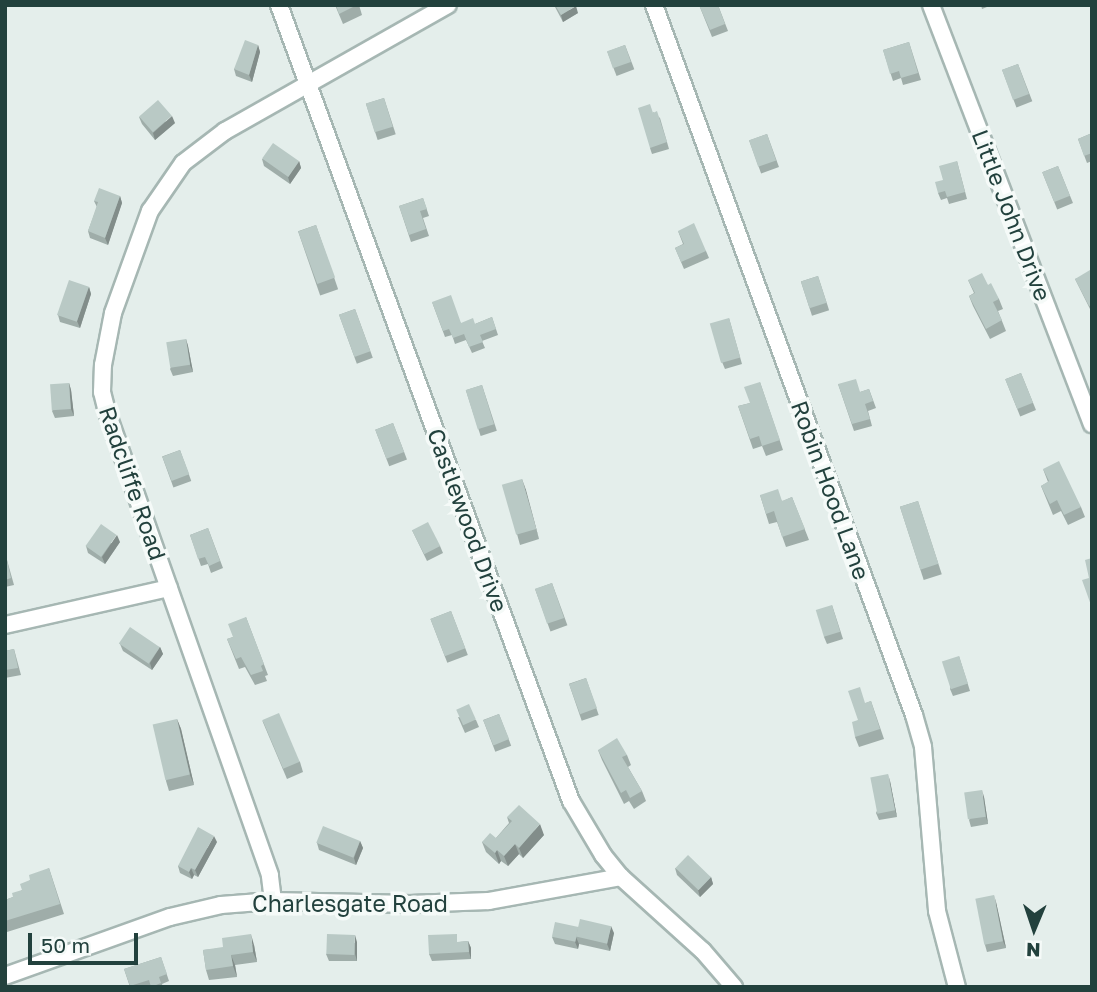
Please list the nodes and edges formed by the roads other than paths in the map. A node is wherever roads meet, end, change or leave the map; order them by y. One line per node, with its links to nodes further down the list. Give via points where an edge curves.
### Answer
1 (279, 5): 5 (street, Castlewood Drive)
2 (448, 5): 5 (street, Radcliffe Road)
3 (654, 5): 13 (street, Robin Hood Lane, via 914,715 923,747 937,911)
4 (932, 5): 6 (street, Little John Drive)
5 (309, 83): 7 (street, Radcliffe Road, via 225,131 183,163 150,211 113,313 102,392); 9 (street, Castlewood Drive, via 563,782 587,829)
6 (1092, 424)
7 (169, 588): 8 (street); 10 (street, Radcliffe Road, via 270,875)
8 (5, 625)
9 (621, 877): 10 (street, Charlesgate Road, via 489,901); 12 (street, Castlewood Drive, via 703,951)
10 (273, 901): 11 (street, Charlesgate Road, via 221,905 170,917)
11 (5, 976)
12 (734, 987)
13 (957, 987)

